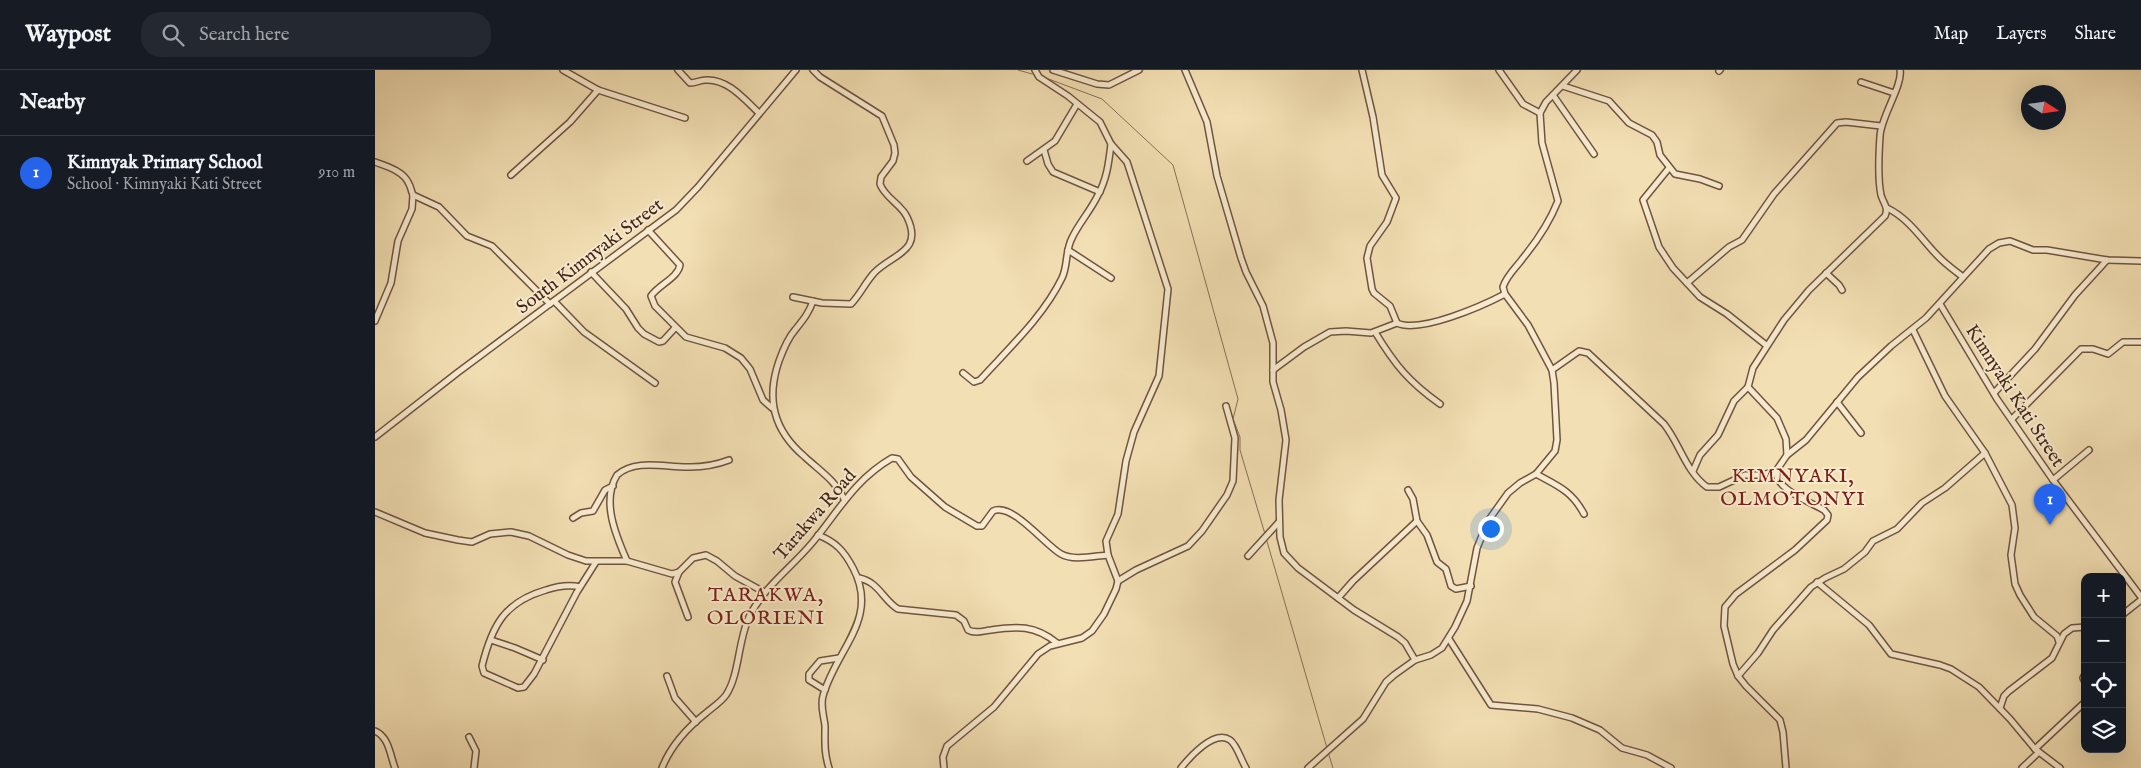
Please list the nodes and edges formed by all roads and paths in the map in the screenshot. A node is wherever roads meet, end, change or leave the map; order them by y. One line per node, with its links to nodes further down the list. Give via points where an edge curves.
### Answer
1 (563, 70): 15 (street)
2 (678, 70): 20 (street, via 691,83 706,80 722,83)
3 (795, 70): 20 (street, South Kimnyaki Street)
4 (813, 70): 46 (street, via 820,78 882,116 895,153 880,184 907,217 911,237 906,251 876,271 851,304)
5 (1035, 70): 18 (street)
6 (1053, 70): 7 (street, via 1109,86)
7 (1139, 70)
8 (1185, 70): 56 (street, via 1210,134 1217,176 1246,272 1266,315 1273,343)
9 (1361, 70): 50 (street, via 1373,117 1382,175 1396,198 1387,222 1370,246 1367,258 1370,282 1374,294 1390,306)
10 (1499, 70): 19 (street, via 1523,104)
11 (1577, 70): 14 (street)
12 (1900, 70): 16 (street, via 1901,78)
13 (1861, 82): 16 (street)
14 (1563, 86): 17 (street); 28 (street, via 1609,101 1629,123 1652,135)
15 (598, 90): 21 (street); 29 (street, via 570,122)
16 (1894, 92): 22 (street)
17 (1553, 96): 19 (street); 25 (street)
18 (1077, 104): 23 (street, via 1100,122); 24 (street, via 1055,141)
19 (1540, 112): 44 (street, via 1542,143 1559,201 1533,245 1506,279)
20 (759, 114): 34 (street, South Kimnyaki Street, via 691,196)
21 (685, 118)
22 (1881, 126): 33 (street, via 1880,185); 42 (street, via 1837,123 1787,178 1742,240)
23 (1111, 144): 31 (street); 86 (street, via 1123,156 1131,172 1169,295 1159,376 1130,446 1118,514 1106,541)
24 (1044, 150): 27 (street); 31 (street, via 1053,172)
25 (1594, 154)
26 (375, 162): 32 (street, via 404,176)
27 (1027, 162)
28 (1669, 168): 30 (street, via 1675,174); 42 (street, via 1646,194 1643,203 1663,255)
29 (511, 174)
30 (1719, 186)
31 (1100, 192): 35 (street, via 1071,239)
32 (413, 195): 47 (street, via 439,207 467,236 487,242); 49 (street, via 412,209 398,241 391,283)
33 (1887, 208): 39 (street, via 1884,218); 40 (street, via 1903,217 1936,254)
34 (648, 230): 38 (street, South Kimnyaki Street); 51 (street, via 680,265 677,272 651,296 655,306)
35 (1068, 250): 41 (street); 58 (street, via 1061,280 1034,320 980,380 974,382)
36 (2107, 260): 37 (street); 40 (street, via 2033,250 2006,241 1989,249); 61 (street)
37 (2141, 261)
38 (591, 272): 47 (street, South Kimnyaki Street); 51 (street, via 626,309 644,334 663,341)
39 (1826, 273): 43 (street); 55 (street, via 1797,303)
40 (1963, 277): 48 (street)
41 (1111, 278)
42 (1687, 283): 55 (street, via 1700,297)
43 (1841, 290)
44 (1505, 294): 50 (street, via 1446,318 1406,325); 57 (street, via 1528,325)
45 (793, 297): 46 (street)
46 (813, 301): 65 (street, via 807,315 790,336 780,359 772,388)
47 (552, 302): 59 (street, via 584,332); 68 (street, South Kimnyaki Street)
48 (1940, 304): 52 (street); 61 (street, Kimnyaki Kati Street)
49 (375, 321)
50 (1397, 323): 53 (street)
51 (675, 328): 65 (street, via 685,337 725,348 741,358 750,368 763,400)
52 (1913, 330): 62 (street, via 1875,360); 70 (street, via 1945,396)
53 (1375, 332): 56 (street, via 1330,332); 63 (street, via 1398,368)
54 (2141, 342): 66 (street, via 2123,342 2108,354 2081,349)
55 (1766, 345): 60 (street, via 1753,368)
56 (1273, 370): 84 (street, via 1286,440 1279,485)
57 (1551, 370): 73 (street, via 1579,350 1587,354 1664,424); 75 (street, via 1556,446)
58 (963, 374)
59 (655, 383)
60 (1748, 387): 71 (street, via 1781,424); 73 (street, via 1733,401 1718,435 1700,455)
61 (1994, 394): 66 (street, Kimnyaki Kati Street)
62 (1837, 402): 67 (street); 71 (street, via 1806,440)
63 (1440, 404)
64 (1226, 406): 92 (street, via 1235,438 1233,481 1227,495 1189,546)
65 (773, 408): 79 (street, via 792,444 831,478)
66 (2012, 419): 76 (street, Kimnyaki Kati Street)
67 (1861, 433)
68 (375, 437)
69 (2089, 450): 76 (street)
70 (1985, 453): 93 (street, via 1945,488 1921,503 1897,529 1870,543 1865,552 1844,569); 104 (street, via 2015,516 2011,555 2015,584 2035,617 2057,636)
71 (1787, 455): 74 (street)
72 (729, 460): 77 (street, via 688,468 636,467 620,472)
73 (1693, 471): 74 (street, via 1702,483 1713,488 1740,476)
74 (1776, 471): 110 (street, via 1779,483 1824,510 1827,518 1795,550 1736,594 1725,607 1724,626)
75 (1536, 474): 81 (street, via 1567,491); 94 (street, via 1514,487 1488,521 1477,548)
76 (2053, 480): 98 (street, Kimnyaki Kati Street)
77 (613, 486): 82 (street, via 605,490 593,511); 88 (street, via 611,510)
78 (1408, 490): 83 (street)
79 (844, 499): 85 (street, Tarakwa Road); 86 (street, Tarakwa Road, via 874,470 895,458 945,507 977,526 982,526 993,511 1001,509 1017,517 1060,554 1080,557)
80 (375, 512): 89 (street, via 425,533 465,542 502,532 520,534 575,558)
81 (1584, 514)
82 (573, 518)
83 (1417, 520): 94 (street, via 1427,535 1437,562 1447,569 1451,586 1456,589); 97 (street)
84 (1279, 522): 87 (street); 97 (street, via 1282,545 1292,562)
85 (818, 535): 91 (street, via 833,541 843,550); 96 (street, Tarakwa Road)
86 (1108, 555): 92 (street)
87 (1248, 556)
88 (627, 561): 89 (street); 90 (street, via 666,573)
89 (597, 562): 95 (street)
90 (679, 572): 96 (street, via 693,558 706,555); 100 (street, via 675,582)
91 (859, 578): 105 (street, via 874,584 898,609 956,615 973,632 1033,628); 106 (street, via 863,601 860,618)
92 (1118, 581): 105 (street, via 1107,609 1092,631 1083,638)
93 (1817, 582): 110 (street, via 1773,630); 113 (street, via 1869,625 1891,654 1951,669 1979,687)
94 (1471, 586): 102 (street)
95 (580, 587): 103 (street, via 559,586 520,600 504,614); 107 (street)
96 (764, 592): 114 (street, Tarakwa Road, via 745,625 728,691)
97 (1338, 598): 108 (street, via 1363,618 1398,636)
98 (2141, 599): 99 (street)
99 (2126, 612)
100 (689, 617)
101 (2081, 627): 104 (street, via 2072,628)
102 (1449, 639): 108 (street, via 1438,652); 126 (street, via 1491,705 1538,710 1572,718 1600,730 1622,748 1647,755)
103 (491, 640): 107 (street); 107 (street, via 482,670 518,688 528,683)
104 (2059, 642): 113 (street, via 2052,658 2009,691)
105 (1057, 643): 122 (street, via 1038,654 994,707 947,746)
106 (839, 658): 111 (street); 111 (street, via 820,661 809,674 811,683)
107 (543, 660)
108 (1415, 660): 125 (street, via 1390,678 1363,719)
109 (667, 676): 114 (street, via 675,698)
110 (1738, 676): 127 (street, via 1780,720)
111 (825, 690): 121 (street, via 822,702 824,748)
112 (2081, 706): 117 (street)
113 (2000, 708): 117 (street)
114 (696, 722): 120 (street, Tarakwa Road, via 675,742)
115 (375, 731): 118 (street, via 382,734)
116 (469, 737): 119 (street, via 476,751)
117 (2037, 751): 128 (street); 129 (street)
118 (395, 768)
119 (474, 768)
120 (661, 768)
121 (829, 768)
122 (944, 768)
123 (1181, 768): 124 (street, via 1204,745 1222,738 1231,742)
124 (1246, 768)
125 (1308, 768)
126 (1671, 768)
127 (1786, 768)
128 (2022, 768)
129 (2060, 768)

